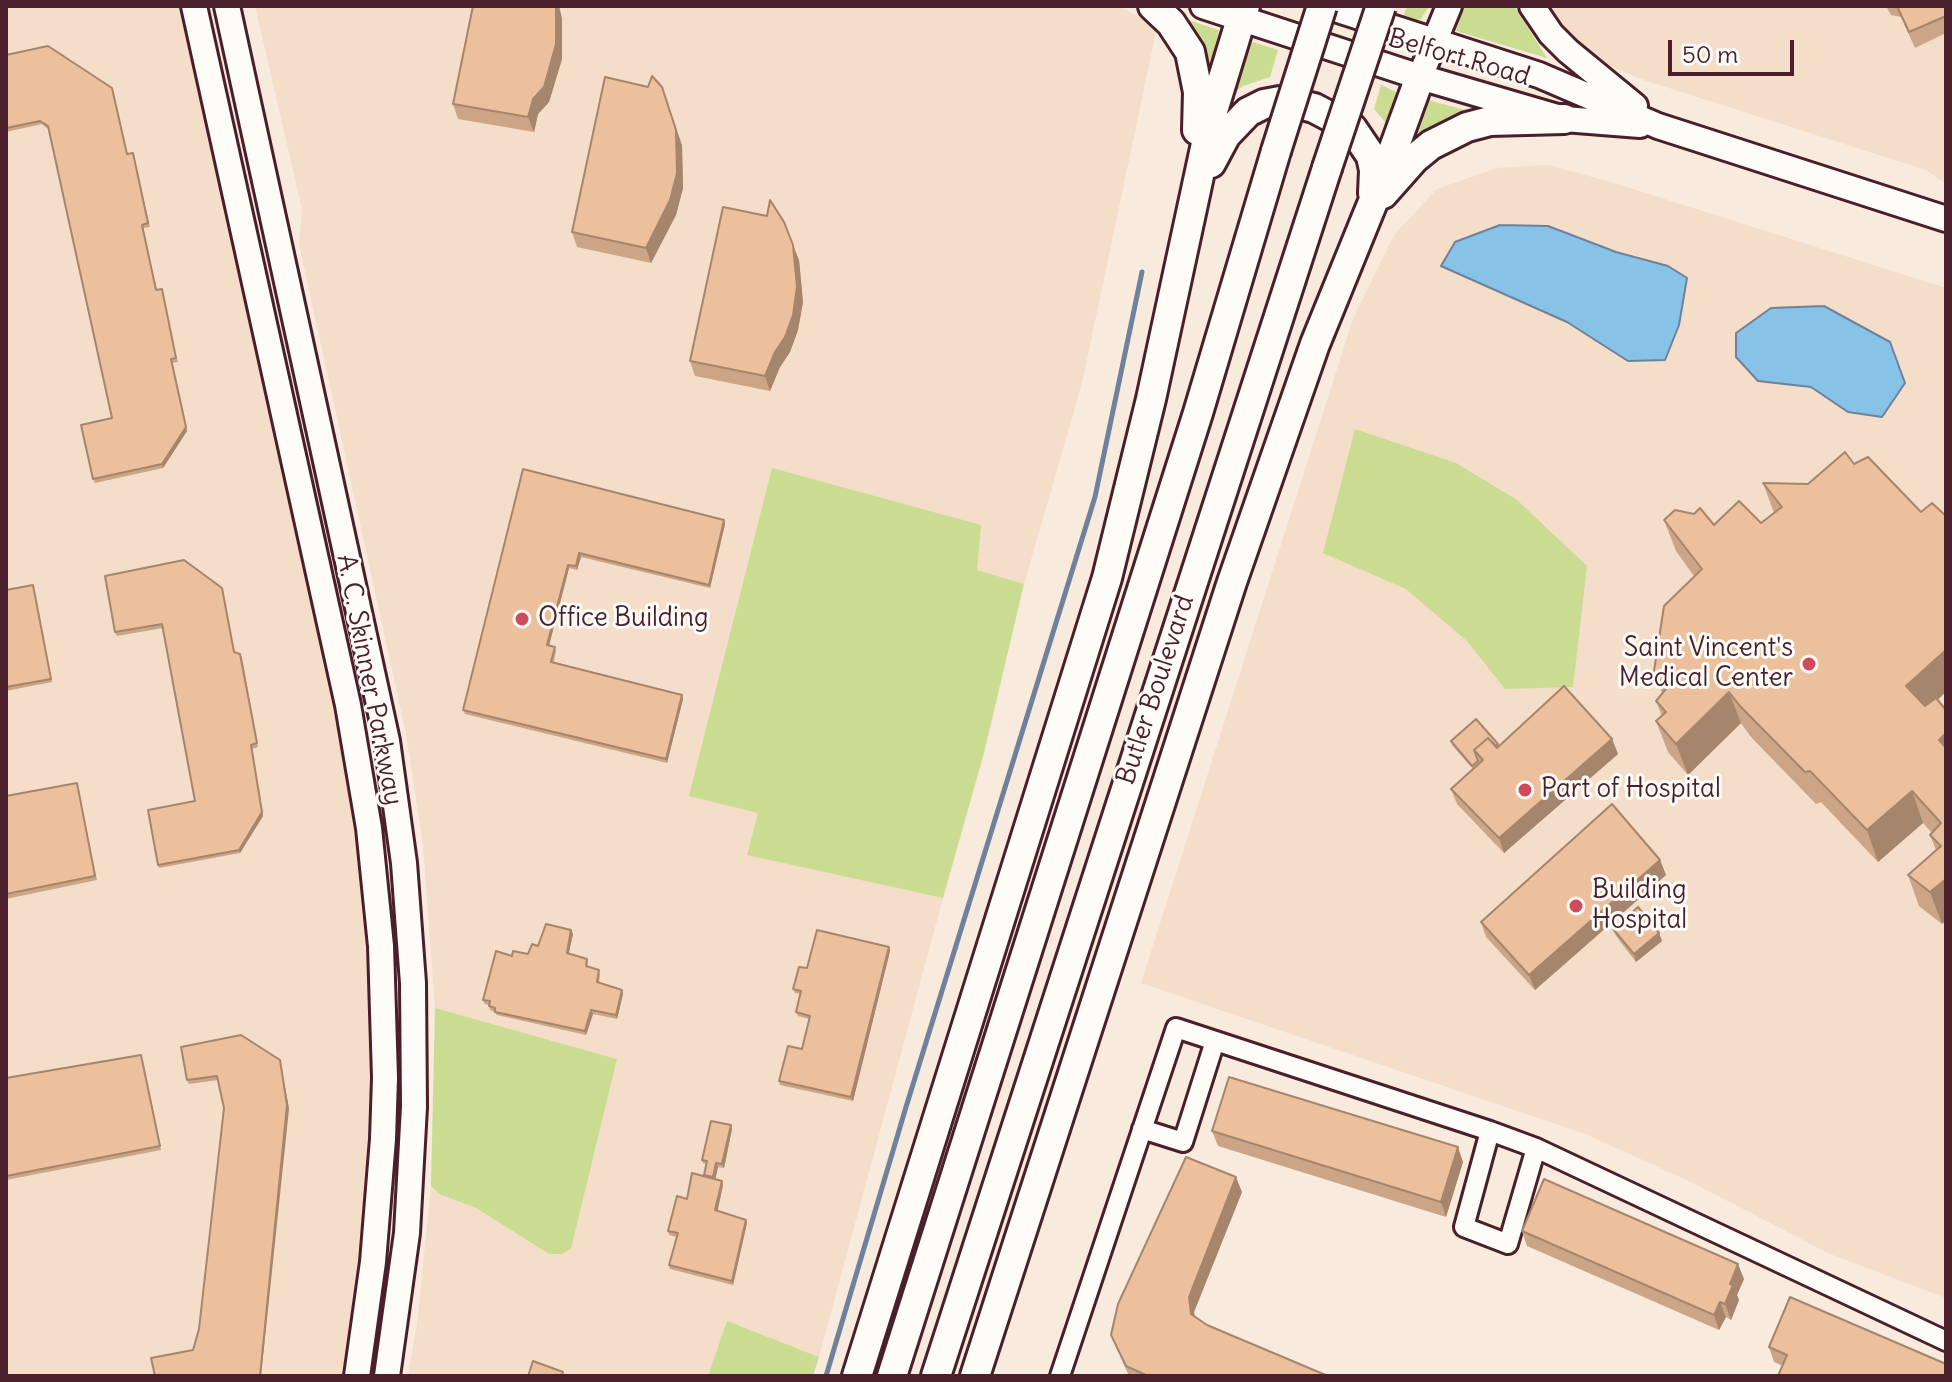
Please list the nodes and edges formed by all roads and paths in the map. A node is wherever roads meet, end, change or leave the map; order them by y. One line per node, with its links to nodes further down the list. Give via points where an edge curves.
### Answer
1 (194, 6): 22 (main road, A. C. Skinner Parkway, via 348,705 369,828 381,946 385,1078 379,1201)
2 (227, 6): 23 (main road, A. C. Skinner Parkway, via 387,741 404,863 413,983 414,1107 407,1233)
3 (1153, 6): 14 (highway, via 1190,52 1198,92)
4 (1203, 6): 9 (main road, Belfort Road)
5 (1324, 6): 10 (main road, Belfort Road); 25 (highway, Butler Boulevard, bridge)
6 (1381, 6): 26 (highway, Butler Boulevard, bridge)
7 (1449, 6): 10 (main road)
8 (1532, 6): 13 (main road, via 1568,51)
9 (1243, 12): 11 (main road, Belfort Road); 14 (highway, via 1213,111)
10 (1434, 42): 11 (main road); 13 (main road, Belfort Road, via 1539,75)
11 (1420, 77): 12 (main road, Belfort Road); 15 (highway)
12 (1564, 119): 13 (main road, Belfort Road); 15 (highway, via 1490,121 1447,136 1414,159)
13 (1658, 126): 16 (main road, Belfort Road)
14 (1196, 192): 15 (highway, via 1226,135 1248,112 1280,101 1314,108 1352,128 1363,142 1374,170); 24 (highway, via 1107,578)
15 (1367, 218): 27 (highway, via 1315,344 1232,582)
16 (1946, 219)
17 (1215, 1041): 18 (street, via 1176,1028); 18 (street, via 1183,1142); 19 (street)
18 (1142, 1129): 28 (street)
19 (1490, 1131): 20 (street); 20 (street, via 1464,1227 1508,1244)
20 (1536, 1148): 21 (street)
21 (1946, 1341)
22 (357, 1376)
23 (387, 1376)
24 (857, 1376)
25 (892, 1376)
26 (936, 1376)
27 (975, 1376)
28 (1060, 1376)

